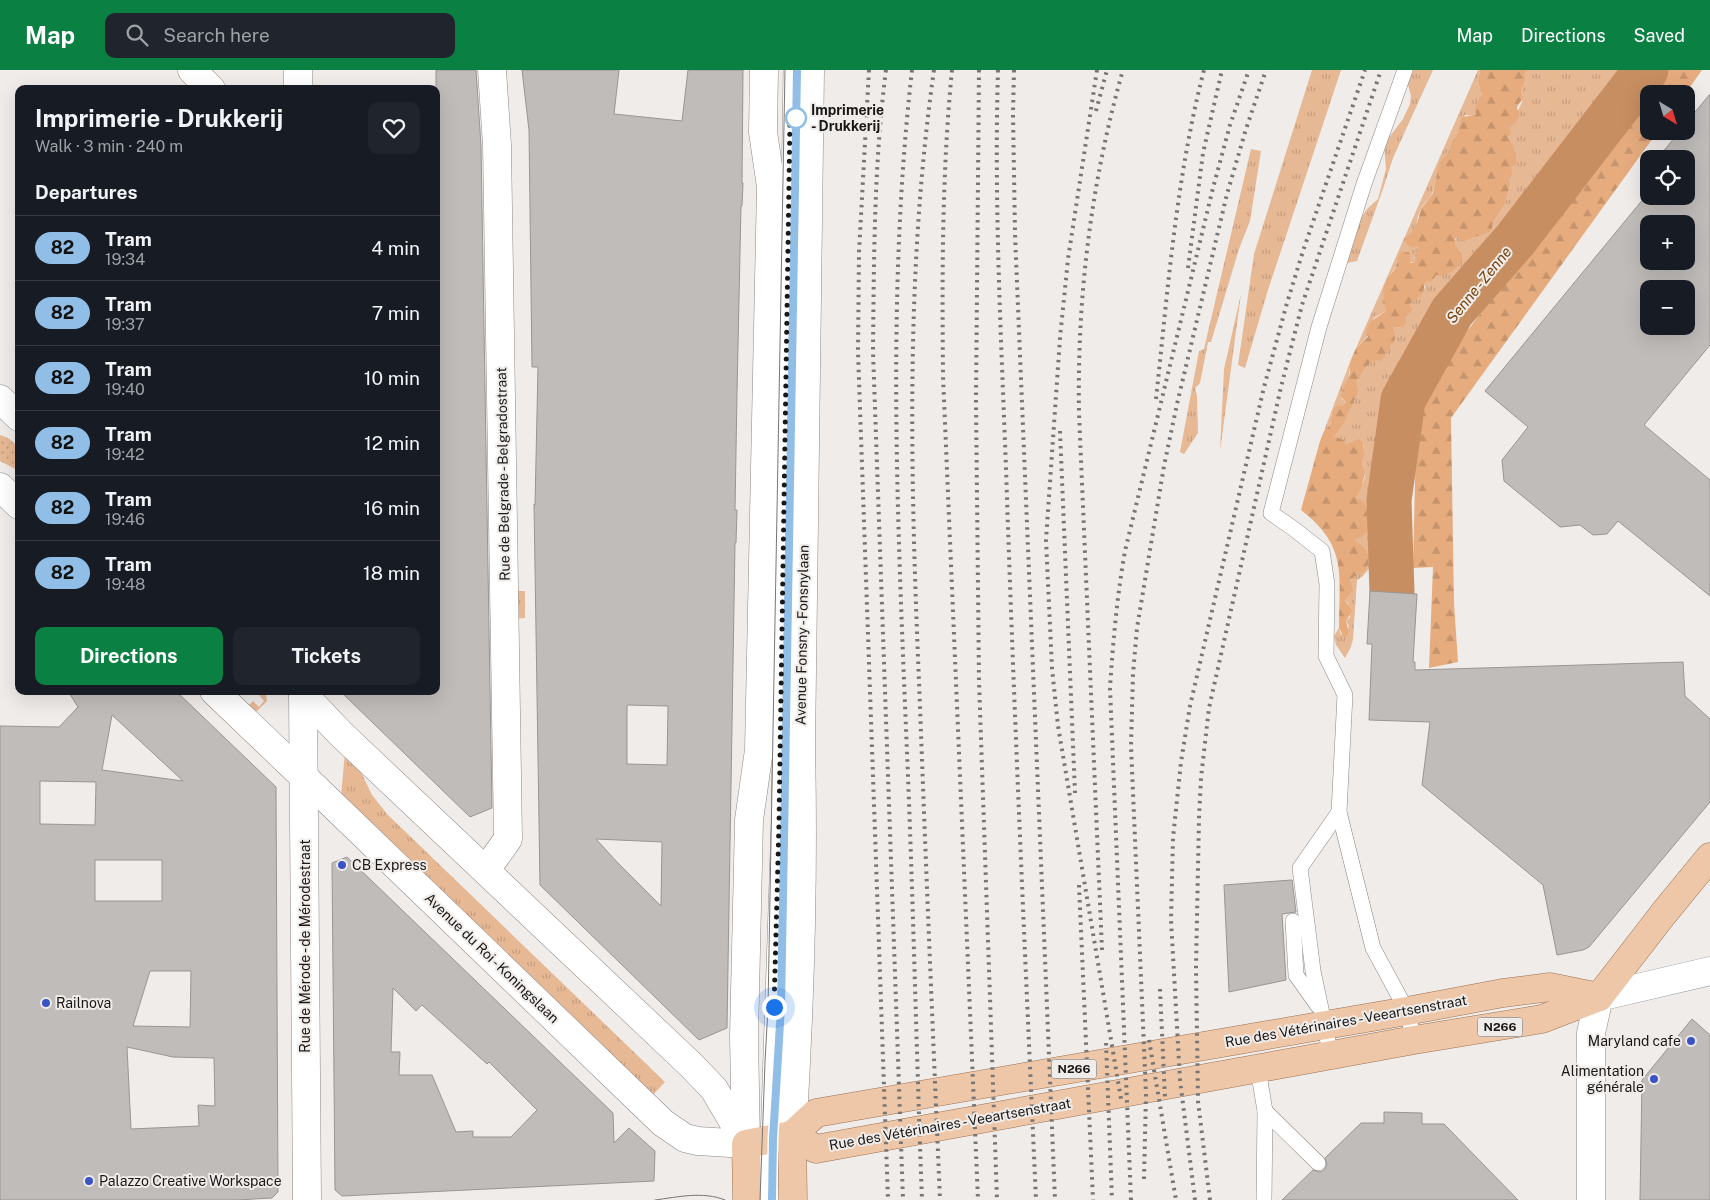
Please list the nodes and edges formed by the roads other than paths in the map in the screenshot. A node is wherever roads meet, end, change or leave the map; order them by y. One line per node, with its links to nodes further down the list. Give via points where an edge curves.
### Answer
1 (192, 70): 8 (main road)
2 (298, 70): 9 (main road)
3 (492, 70): 20 (main road, Rue de Belgrade - Belgradostraat, via 498,145 508,839)
4 (764, 70): 30 (main road, Avenue Fonsny - Fonsnylaan, via 763,132 771,187 759,750 749,820 744,1010)
5 (791, 70): 30 (lane, Avenue Fonsny - Fonsnylaan, via 779,822)
6 (810, 70): 30 (main road, Avenue Fonsny - Fonsnylaan, via 798,1038)
7 (1405, 70): 18 (lane, via 1364,184 1319,327 1271,513 1322,551 1327,584 1326,656 1345,695)
8 (207, 85)
9 (298, 85)
10 (0, 399): 11 (main road)
11 (15, 413)
12 (0, 487): 13 (main road)
13 (15, 501)
14 (218, 695): 17 (main road, Avenue du Roi - Koningslaan)
15 (302, 695): 17 (main road, Rue de Mérode - de Mérodestraat)
16 (305, 695): 20 (main road, via 341,734)
17 (304, 777): 30 (main road, Avenue du Roi - Koningslaan, via 670,1128 685,1138 698,1141); 33 (main road, Rue de Mérode - de Mérodestraat)
18 (1339, 812): 24 (lane, via 1373,948); 25 (lane, via 1300,868 1313,971)
19 (1710, 857): 23 (main road)
20 (486, 870): 30 (main road)
21 (1293, 921): 25 (lane, via 1296,975)
22 (1710, 972): 23 (main road, Rue des Vétérinaires - Veeartsenstraat)
23 (1599, 998): 24 (main road, Rue des Vétérinaires - Veeartsenstraat / N266, via 1550,987); 26 (main road, Rue des Vétérinaires - Veeartsenstraat / N266, via 1542,1019); 36 (main road, via 1591,1033)
24 (1407, 1011): 25 (main road, Rue des Vétérinaires - Veeartsenstraat / N266); 26 (lane)
25 (1323, 1018): 27 (lane); 30 (main road, Rue des Vétérinaires - Veeartsenstraat / N266, via 816,1113)
26 (1414, 1040): 27 (main road, Rue des Vétérinaires - Veeartsenstraat / N266)
27 (1331, 1056): 28 (main road, Rue des Vétérinaires - Veeartsenstraat / N266)
28 (1258, 1069): 29 (lane); 30 (main road, Rue des Vétérinaires - Veeartsenstraat / N266, via 816,1149)
29 (1265, 1111): 31 (lane); 35 (lane)
30 (768, 1140): 32 (main road, Avenue Fonsny - Fonsnylaan); 34 (main road, Avenue Fonsny - Fonsnylaan)
31 (1318, 1163)
32 (760, 1198)
33 (307, 1200)
34 (793, 1200)
35 (1264, 1200)
36 (1591, 1200)

